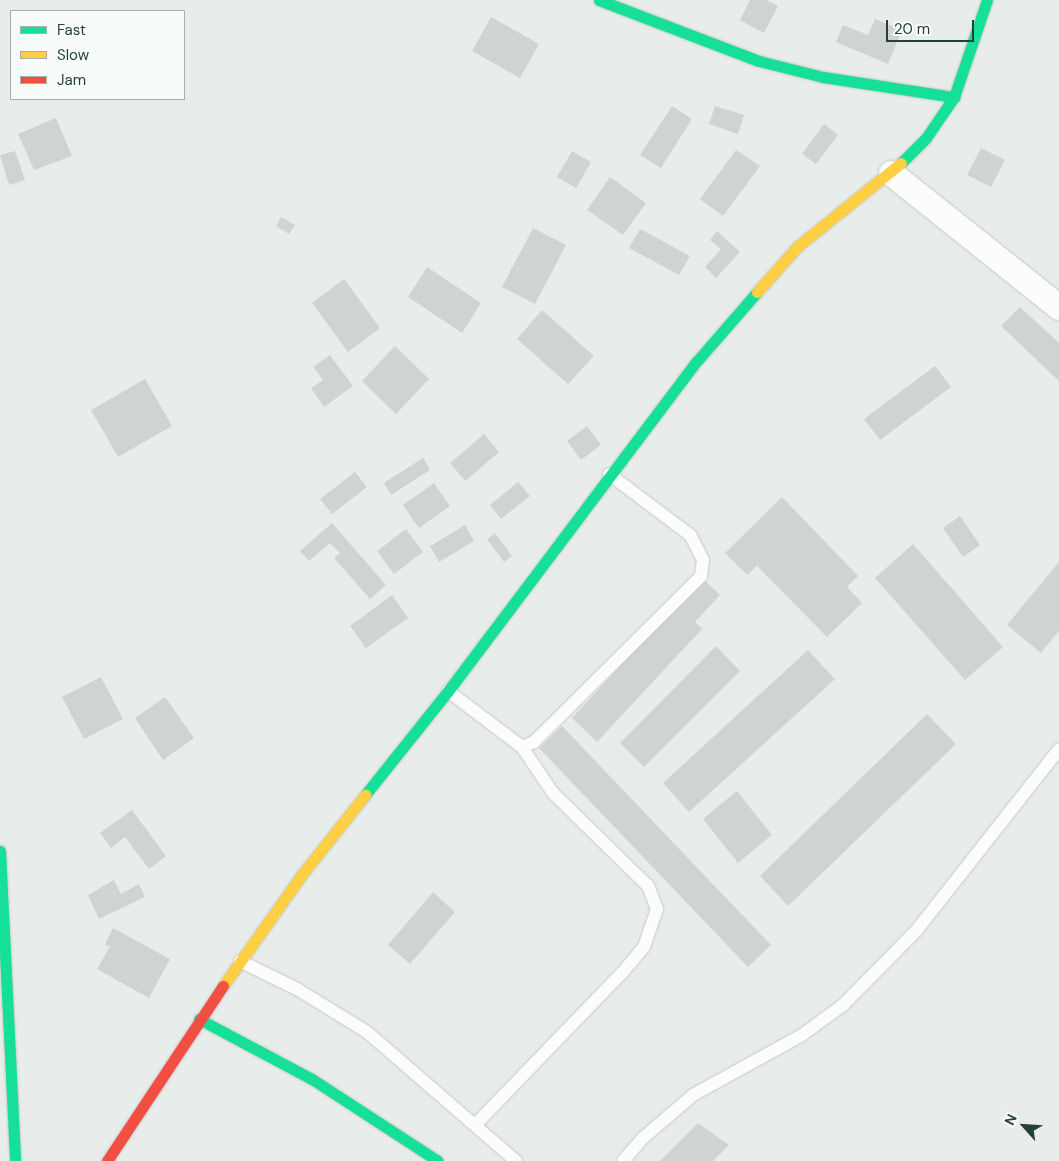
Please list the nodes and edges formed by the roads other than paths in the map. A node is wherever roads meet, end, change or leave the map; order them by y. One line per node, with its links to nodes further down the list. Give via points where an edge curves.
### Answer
1 (599, 0): 3 (street, via 759,62 824,77)
2 (987, 0): 3 (street)
3 (954, 97): 4 (street, via 926,138)
4 (891, 173): 5 (street); 6 (street, via 792,252 726,325)
5 (1059, 306)
6 (609, 474): 7 (street); 8 (lane, via 690,535 703,560 701,576 534,742)
7 (448, 691): 8 (lane); 11 (street, via 302,873)
8 (522, 747): 13 (lane, via 559,800 648,886 656,910 644,947)
9 (1059, 749): 18 (lane, via 922,924 843,1004 802,1035 692,1096)
10 (0, 850): 14 (street)
11 (240, 961): 12 (street); 13 (lane, via 298,989 367,1032)
12 (199, 1019): 15 (street); 16 (street, via 312,1078)
13 (476, 1124): 17 (lane)
14 (14, 1161)
15 (107, 1161)
16 (438, 1161)
17 (516, 1161)
18 (623, 1161)

